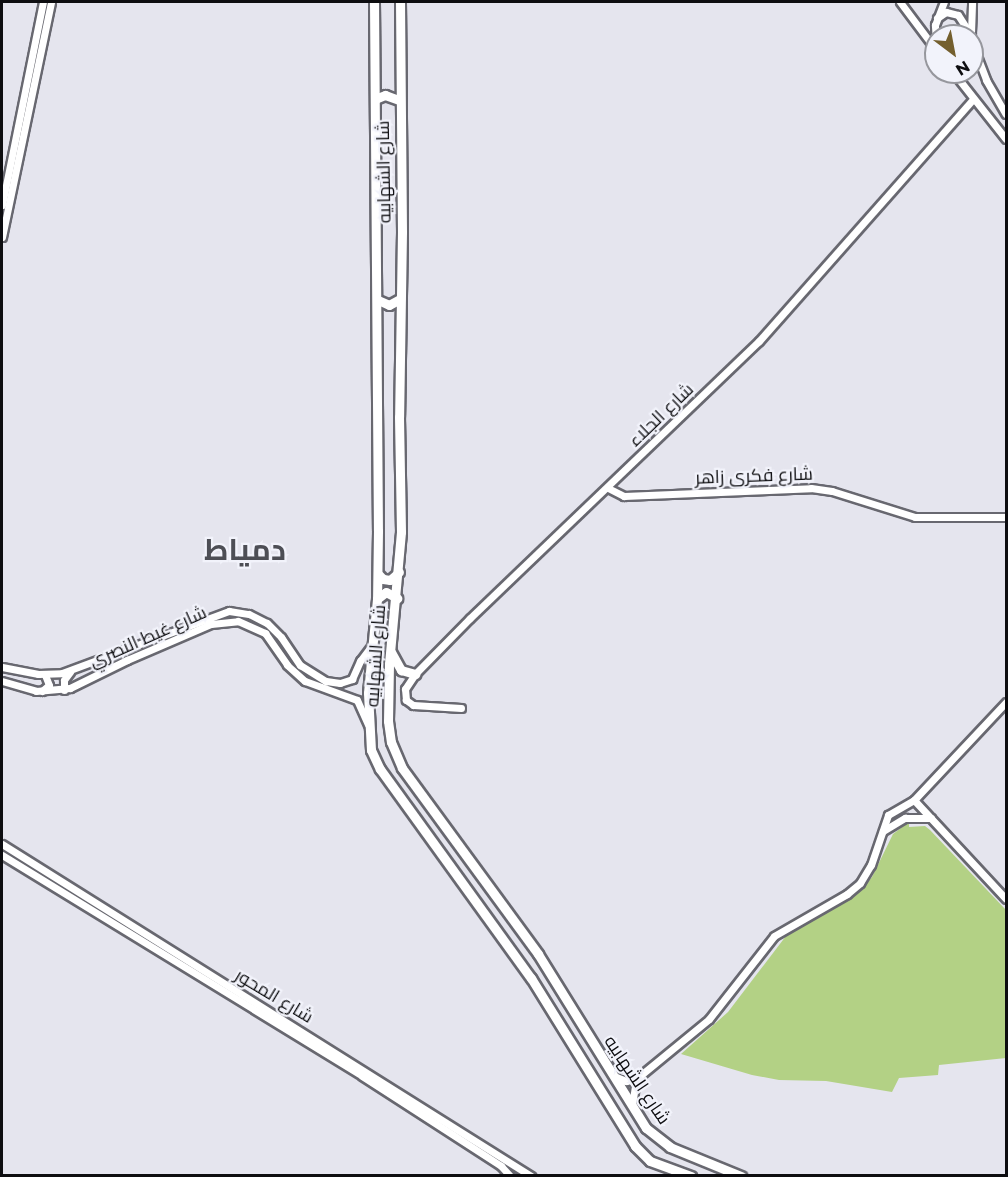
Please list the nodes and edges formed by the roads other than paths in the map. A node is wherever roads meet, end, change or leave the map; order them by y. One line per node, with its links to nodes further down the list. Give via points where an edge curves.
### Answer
1 (43, 2): 13 (main road)
2 (51, 2): 13 (main road)
3 (374, 2): 16 (highway, شارع الشهابيه)
4 (400, 2): 18 (highway, شارع الشهابيه)
5 (900, 2): 12 (main road)
6 (944, 2): 8 (main road)
7 (972, 2): 11 (main road)
8 (937, 18): 9 (main road); 10 (main road, via 946,12 958,15)
9 (937, 24)
10 (963, 24)
11 (971, 24)
12 (924, 34)
13 (39, 38): 21 (main road); 22 (main road)
14 (984, 76): 19 (main road)
15 (962, 84): 17 (main road)
16 (375, 99): 18 (highway, via 385,95); 24 (highway, شارع الشهابيه)
17 (973, 99): 20 (main road); 25 (main road, شارع الجلاء, via 776,322)
18 (399, 100): 23 (highway, شارع الشهابيه)
19 (1006, 114)
20 (1006, 139)
21 (2, 205)
22 (2, 237)
23 (400, 299): 24 (highway, via 389,305); 27 (highway, شارع الشهابيه)
24 (378, 300): 28 (highway, شارع الشهابيه)
25 (608, 488): 26 (main road, شارع فكرى زاهر, via 624,496 811,488 921,518); 35 (main road, شارع الجلاء)
26 (1006, 517)
27 (399, 572): 28 (highway, via 394,579 387,580); 29 (highway, شارع الشهابيه)
28 (378, 574): 30 (highway, شارع الشهابيه)
29 (397, 598): 30 (highway, via 386,592); 32 (highway, شارع الشهابيه)
30 (377, 599): 31 (highway, شارع الشهابيه)
31 (372, 645): 38 (main road, via 355,676); 44 (highway, شارع الشهابيه)
32 (390, 650): 35 (highway, via 401,670); 45 (highway, شارع الشهابيه, via 389,735)
33 (2, 667): 36 (main road, شارع غيط النصري)
34 (70, 672): 36 (main road, شارع غيط النصري); 38 (main road, شارع غيط النصري, via 216,614 236,611 255,616 272,627 292,657 310,673 326,681); 39 (main road, via 64,680)
35 (415, 674): 43 (main road, شارع الجلاء, via 405,689 408,703)
36 (45, 675): 40 (main road, via 49,685)
37 (2, 681): 40 (main road, شارع غيط النصري)
38 (345, 683): 41 (main road, via 349,689)
39 (64, 690): 40 (main road, شارع غيط النصري); 41 (main road, شارع غيط النصري, via 211,624 232,620 265,633 305,681)
40 (42, 691)
41 (344, 694): 44 (main road, via 357,700)
42 (1006, 702): 47 (main road)
43 (461, 708)
44 (369, 729): 46 (highway, شارع الشهابيه, via 375,760)
45 (407, 774): 46 (highway, via 405,786); 53 (highway, شارع الشهابيه)
46 (398, 792): 54 (highway, شارع الشهابيه)
47 (914, 800): 48 (main road); 49 (main road, via 888,815)
48 (931, 818): 49 (main road, via 905,818); 52 (main road)
49 (883, 831): 60 (main road, via 871,866 857,886 776,934 709,1019)
50 (2, 844): 57 (main road, شارع المحور)
51 (2, 855): 57 (main road, شارع المحور)
52 (1006, 899)
53 (526, 937): 54 (highway); 55 (highway, شارع الشهابيه)
54 (510, 949): 56 (highway, شارع الشهابيه)
55 (538, 954): 56 (highway); 59 (highway, شارع الشهابيه)
56 (522, 965): 64 (highway, شارع الشهابيه, via 640,1153 650,1161)
57 (266, 1013): 58 (main road, شارع المحور)
58 (364, 1073): 63 (main road, شارع المحور); 65 (main road, شارع المحور, via 504,1168)
59 (614, 1076): 60 (main road, via 626,1081); 61 (highway, شارع الشهابيه)
60 (636, 1078): 61 (main road)
61 (632, 1106): 62 (highway, شارع الشهابيه, via 655,1137)
62 (690, 1156): 64 (highway); 67 (highway, شارع الشهابيه)
63 (529, 1174): 66 (main road)
64 (687, 1174)
65 (510, 1176)
66 (517, 1176)
67 (741, 1176)

